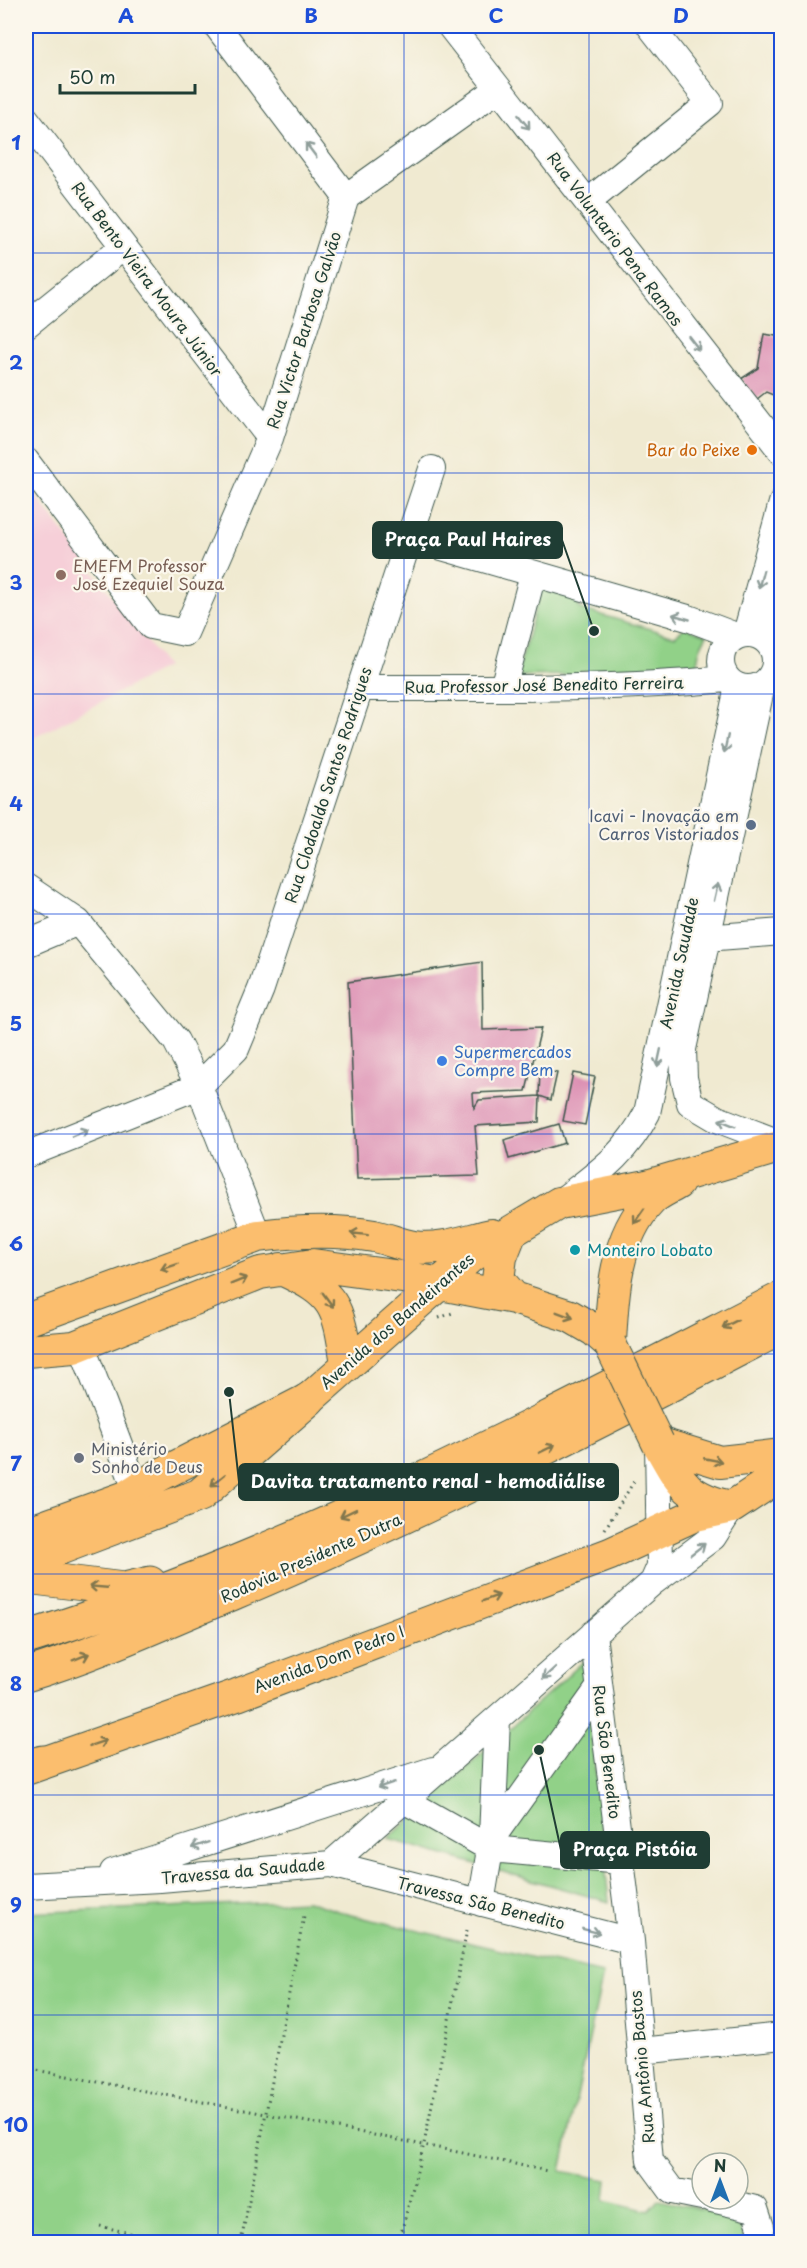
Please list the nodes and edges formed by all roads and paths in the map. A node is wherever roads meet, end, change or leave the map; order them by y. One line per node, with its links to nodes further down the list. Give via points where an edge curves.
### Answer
1 (217, 26): 6 (street, one-way to 1)
2 (450, 26): 4 (street, Rua Voluntario Pena Ramos)
3 (650, 26): 7 (street, via 710,103)
4 (498, 89): 6 (street); 7 (street, Rua Voluntario Pena Ramos, one-way to 7)
5 (26, 119): 8 (street, Rua Bento Vieira Moura Júnior)
6 (346, 197): 10 (street, Rua Victor Barbosa Galvão)
7 (589, 201): 11 (street, Rua Voluntario Pena Ramos, one-way to 11, via 658,297)
8 (123, 247): 9 (street); 10 (street, Rua Bento Vieira Moura Júnior)
9 (26, 325)
10 (270, 438): 12 (street, Rua Victor Barbosa Galvão, via 185,633 151,626)
11 (782, 452)
12 (26, 461)
13 (432, 469): 15 (street, Rua Clodoaldo Santos Rodrigues)
14 (782, 503): 18 (street, Avenida Saudade, one-way to 18)
15 (411, 538): 16 (street); 21 (street, Rua Clodoaldo Santos Rodrigues)
16 (533, 574): 18 (street, one-way to 16); 22 (street)
17 (782, 578): 19 (street, Avenida Saudade)
18 (741, 635): 19 (street, via 764,639); 20 (street, Avenida Saudade, via 729,641 721,664)
19 (771, 645): 20 (street, Avenida Saudade, via 776,663 769,679)
20 (743, 684): 22 (street, Rua Professor José Benedito Ferreira); 26 (street, Avenida Saudade, one-way to 20); 32 (street, Avenida Saudade, one-way to 32, via 647,1113 633,1140 619,1156)
21 (361, 688): 22 (street, Rua Professor José Benedito Ferreira); 28 (street, Rua Clodoaldo Santos Rodrigues, via 261,989 236,1048)
22 (503, 688)
23 (26, 887): 24 (street)
24 (78, 922): 27 (street); 28 (street, via 176,1041)
25 (782, 932): 26 (street)
26 (705, 938): 29 (street, Avenida Saudade, one-way to 26, via 717,1119 690,1103 683,1049)
27 (26, 944)
28 (199, 1086): 30 (street, one-way to 28); 34 (street)
29 (782, 1145): 31 (main road, Avenida dos Bandeirantes)
30 (26, 1155)
31 (701, 1169): 32 (main road, Avenida dos Bandeirantes, via 647,1186); 43 (main road, one-way to 43, via 651,1199 634,1222 612,1294)
32 (559, 1203): 33 (main road, Avenida dos Bandeirantes)
33 (511, 1232): 34 (main road, one-way to 34, via 416,1247 339,1232 298,1231); 36 (main road, Avenida dos Bandeirantes, via 471,1256); 38 (main road, via 501,1257 498,1280)
34 (258, 1236): 37 (main road, one-way to 37)
35 (280, 1269): 36 (main road, via 313,1265); 41 (main road, one-way to 35, via 260,1273); 46 (main road, one-way to 46, via 312,1282 327,1295 339,1316)
36 (438, 1284): 38 (main road); 46 (main road, Avenida dos Bandeirantes)
37 (115, 1286): 40 (main road); 41 (main road)
38 (514, 1298): 43 (main road, one-way to 43, via 570,1316)
39 (782, 1298): 58 (highway, Rodovia Presidente Dutra, one-way to 58, via 565,1409 332,1521)
40 (26, 1320)
41 (131, 1325): 44 (main road)
42 (782, 1327): 64 (highway, Rodovia Presidente Dutra, one-way to 42, via 75,1660 342,1547 578,1434)
43 (610, 1344): 49 (main road, bridge)
44 (78, 1345): 45 (main road); 47 (street); 52 (street)
45 (26, 1351)
46 (347, 1364): 48 (main road, Avenida dos Bandeirantes)
47 (26, 1366)
48 (309, 1399): 52 (main road, Avenida dos Bandeirantes); 57 (highway, one-way to 57, via 200,1495)
49 (658, 1443): 50 (main road, one-way to 50, via 720,1462); 53 (main road, via 681,1483 703,1500); 55 (street); 59 (path)
50 (782, 1455)
51 (782, 1474): 53 (main road)
52 (146, 1480): 54 (street, Avenida dos Bandeirantes); 56 (main road, Avenida dos Bandeirantes, via 126,1497)
53 (732, 1507): 55 (main road, Avenida Dom Pedro I, via 695,1515); 61 (street, Travessa da Saudade, one-way to 53, via 713,1537)
54 (26, 1524)
55 (660, 1531): 59 (main road, Avenida Dom Pedro I); 61 (street, via 660,1566)
56 (26, 1533)
57 (26, 1561)
58 (237, 1561): 60 (highway, one-way to 60, via 124,1589); 63 (highway, Rodovia Presidente Dutra, via 94,1617)
59 (584, 1564): 67 (main road, Avenida Dom Pedro I, one-way to 59, via 237,1695)
60 (26, 1577)
61 (653, 1582): 62 (street, Travessa da Saudade)
62 (593, 1634): 65 (street, Rua São Benedito); 66 (street, Travessa da Saudade, one-way to 66)
63 (26, 1638)
64 (26, 1675)
65 (599, 1688): 70 (street); 71 (street, Rua São Benedito)
66 (497, 1719): 68 (street, Travessa da Saudade); 70 (street)
67 (31, 1766)
68 (441, 1767): 69 (street, Travessa da Saudade); 73 (street, Travessa da Saudade, one-way to 73)
69 (405, 1800): 70 (street); 72 (street, Travessa da Saudade)
70 (491, 1844): 71 (street); 75 (street)
71 (621, 1861): 78 (street, Rua São Benedito)
72 (331, 1864): 73 (street, Travessa da Saudade); 75 (street, Travessa São Benedito)
73 (80, 1883): 74 (street, Travessa da Saudade)
74 (26, 1886)
75 (481, 1903): 78 (street, Travessa São Benedito, one-way to 78)
76 (304, 1916): 82 (path)
77 (467, 1930): 83 (path)
78 (631, 1941): 80 (street, Rua Antônio Bastos)
79 (782, 2036): 80 (street)
80 (641, 2051): 85 (street, Rua Antônio Bastos, via 650,2161 672,2191)
81 (26, 2068): 82 (path)
82 (266, 2115): 83 (path); 89 (path)
83 (424, 2144): 84 (path); 90 (path)
84 (547, 2171)
85 (690, 2195)
86 (750, 2208): 91 (street, via 755,2209 761,2227)
87 (100, 2226): 88 (path)
88 (167, 2242)
89 (241, 2242)
90 (399, 2242)
91 (760, 2242)

